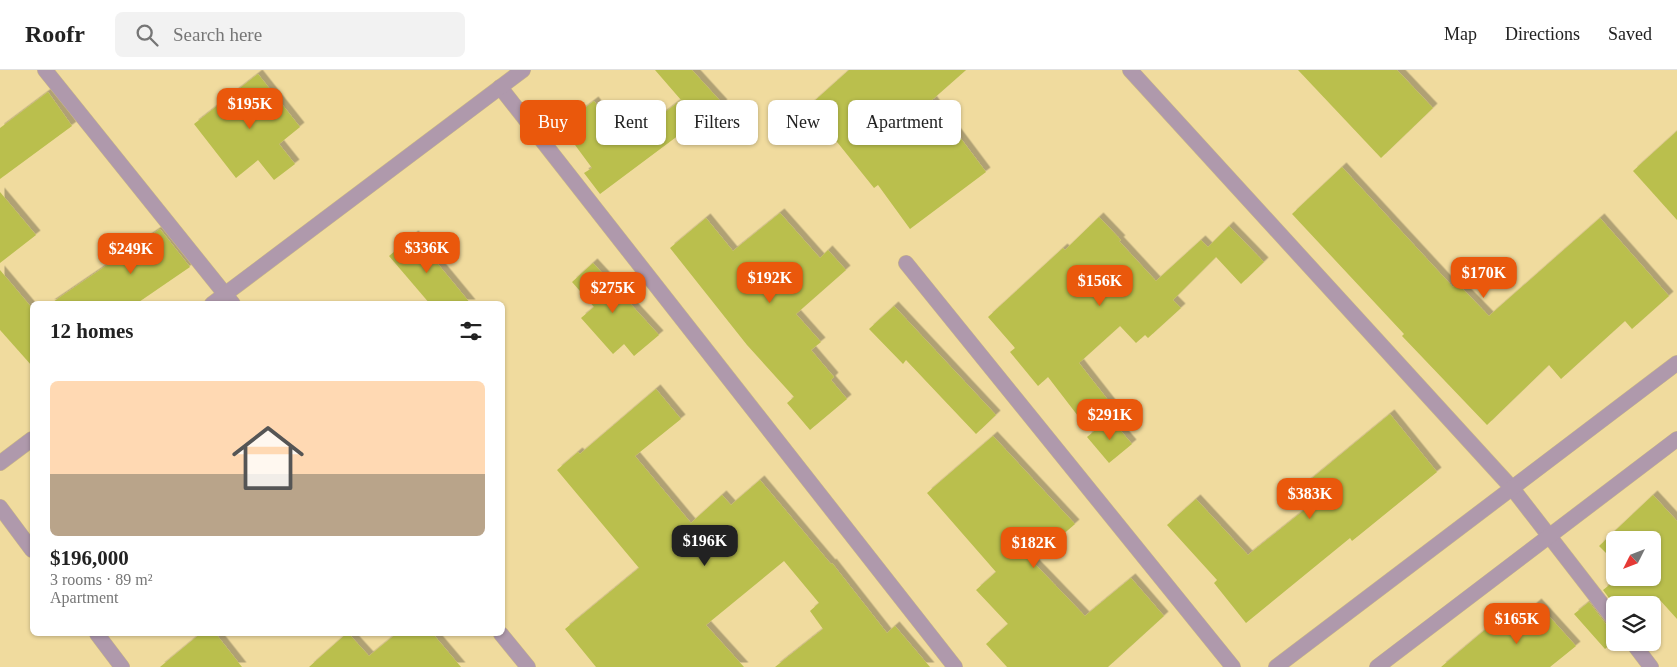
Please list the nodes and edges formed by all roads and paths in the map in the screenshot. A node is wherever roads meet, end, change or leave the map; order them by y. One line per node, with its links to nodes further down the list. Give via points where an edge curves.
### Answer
1 (45, 70): 6 (street)
2 (523, 70): 4 (street)
3 (1130, 70): 11 (street)
4 (500, 87): 6 (street); 21 (street)
5 (906, 262): 22 (street)
6 (229, 299)
7 (1677, 363): 11 (street)
8 (1677, 439): 13 (street)
9 (30, 440): 10 (street)
10 (0, 463)
11 (1512, 488): 13 (street); 23 (street)
12 (0, 507): 14 (street)
13 (1549, 537): 15 (street); 24 (street)
14 (30, 547)
15 (1606, 610)
16 (99, 636): 19 (street)
17 (503, 636): 20 (street)
18 (1639, 651): 25 (street)
19 (122, 667)
20 (528, 667)
21 (956, 667)
22 (1233, 667)
23 (1276, 667)
24 (1377, 667)
25 (1651, 667)

